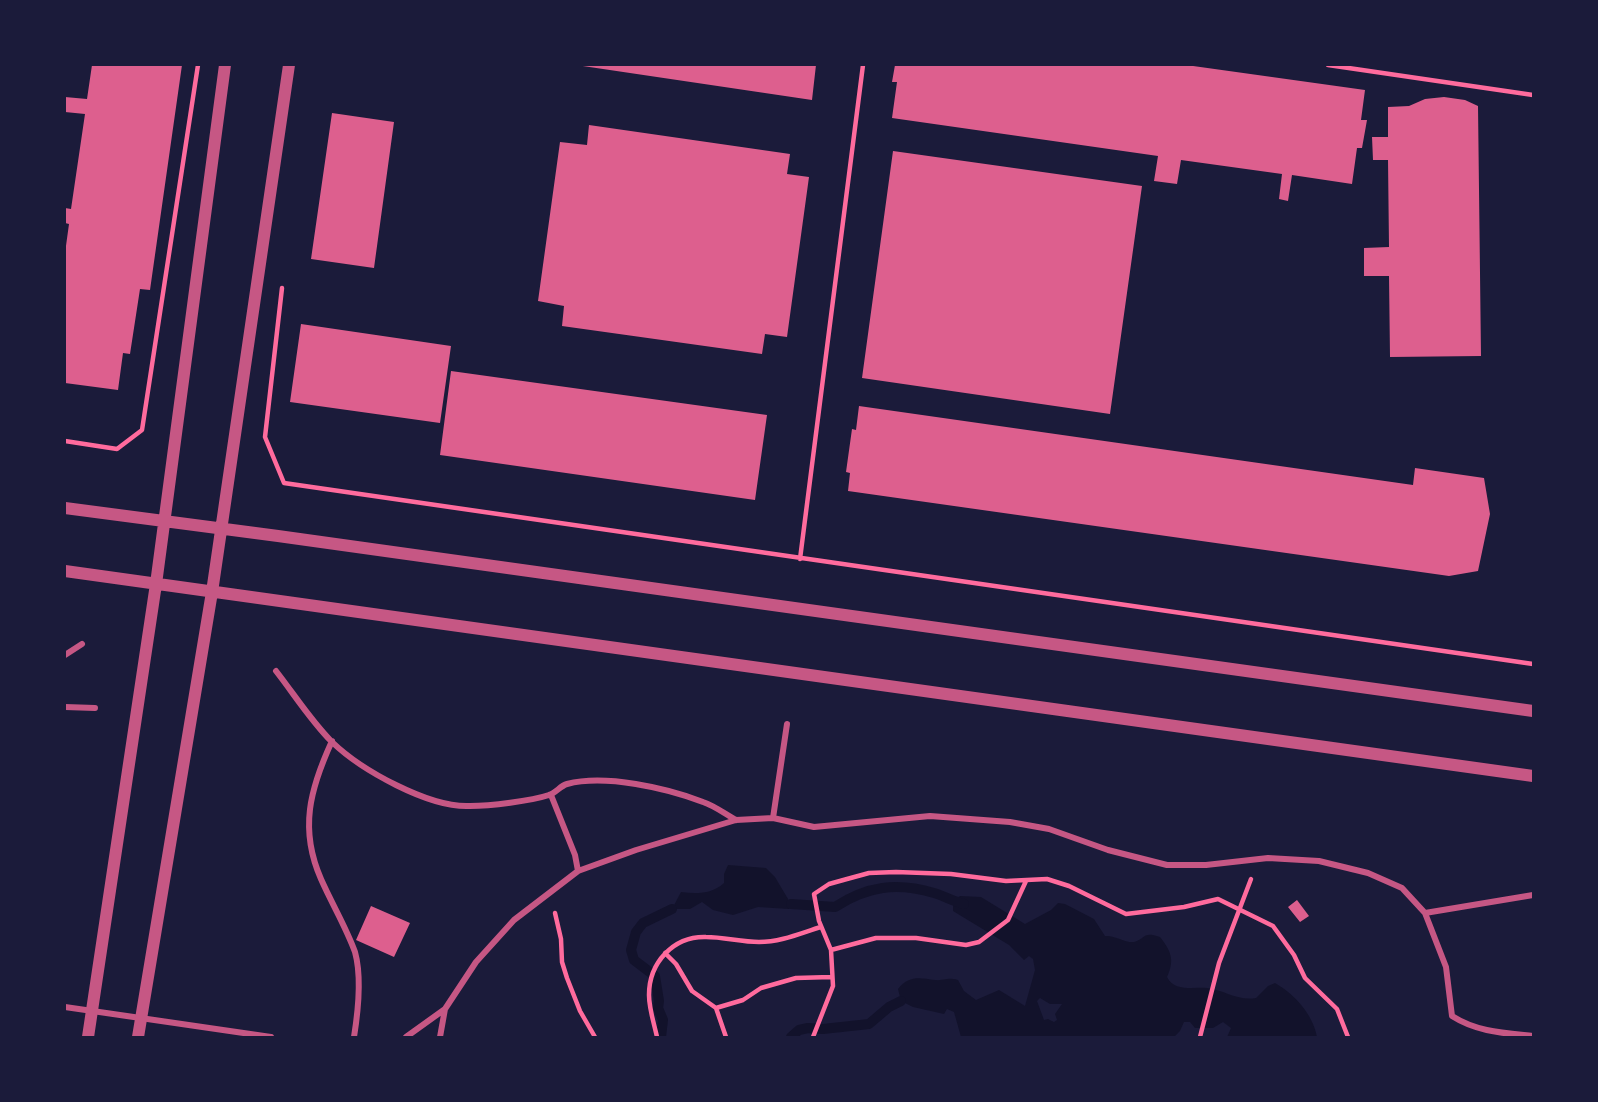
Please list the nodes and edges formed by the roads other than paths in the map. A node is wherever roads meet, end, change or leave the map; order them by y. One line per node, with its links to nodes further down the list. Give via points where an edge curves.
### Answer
1 (225, 65): 4 (street)
2 (289, 65): 5 (street)
3 (65, 508): 4 (street)
4 (164, 521): 5 (street); 7 (street)
5 (222, 528): 8 (street); 14 (street)
6 (65, 572): 7 (street)
7 (156, 584): 8 (street); 27 (street)
8 (212, 592): 17 (street); 28 (street)
9 (82, 644): 10 (street)
10 (65, 655)
11 (275, 671): 16 (street)
12 (65, 707): 13 (street)
13 (95, 708)
14 (1533, 711)
15 (787, 724): 19 (street)
16 (332, 741): 18 (street, via 387,780 426,798 468,807); 30 (street, via 317,773 307,816 316,866 356,954)
17 (1533, 776)
18 (551, 795): 20 (street, via 565,784 618,782 706,802); 21 (street)
19 (773, 818): 20 (street); 23 (street, via 814,827 930,816 1010,822 1049,829 1167,865 1268,858 1319,861 1368,873 1402,888)
20 (736, 820): 21 (street)
21 (578, 871): 25 (street, via 514,920 476,962)
22 (1533, 895): 23 (street)
23 (1425, 913): 33 (street, via 1446,967 1452,1016 1466,1025)
24 (65, 1007): 26 (street)
25 (445, 1009): 31 (street); 32 (street)
26 (261, 1036): 29 (street)
27 (88, 1037)
28 (138, 1037)
29 (271, 1037)
30 (354, 1037)
31 (405, 1037)
32 (440, 1037)
33 (1533, 1037)

